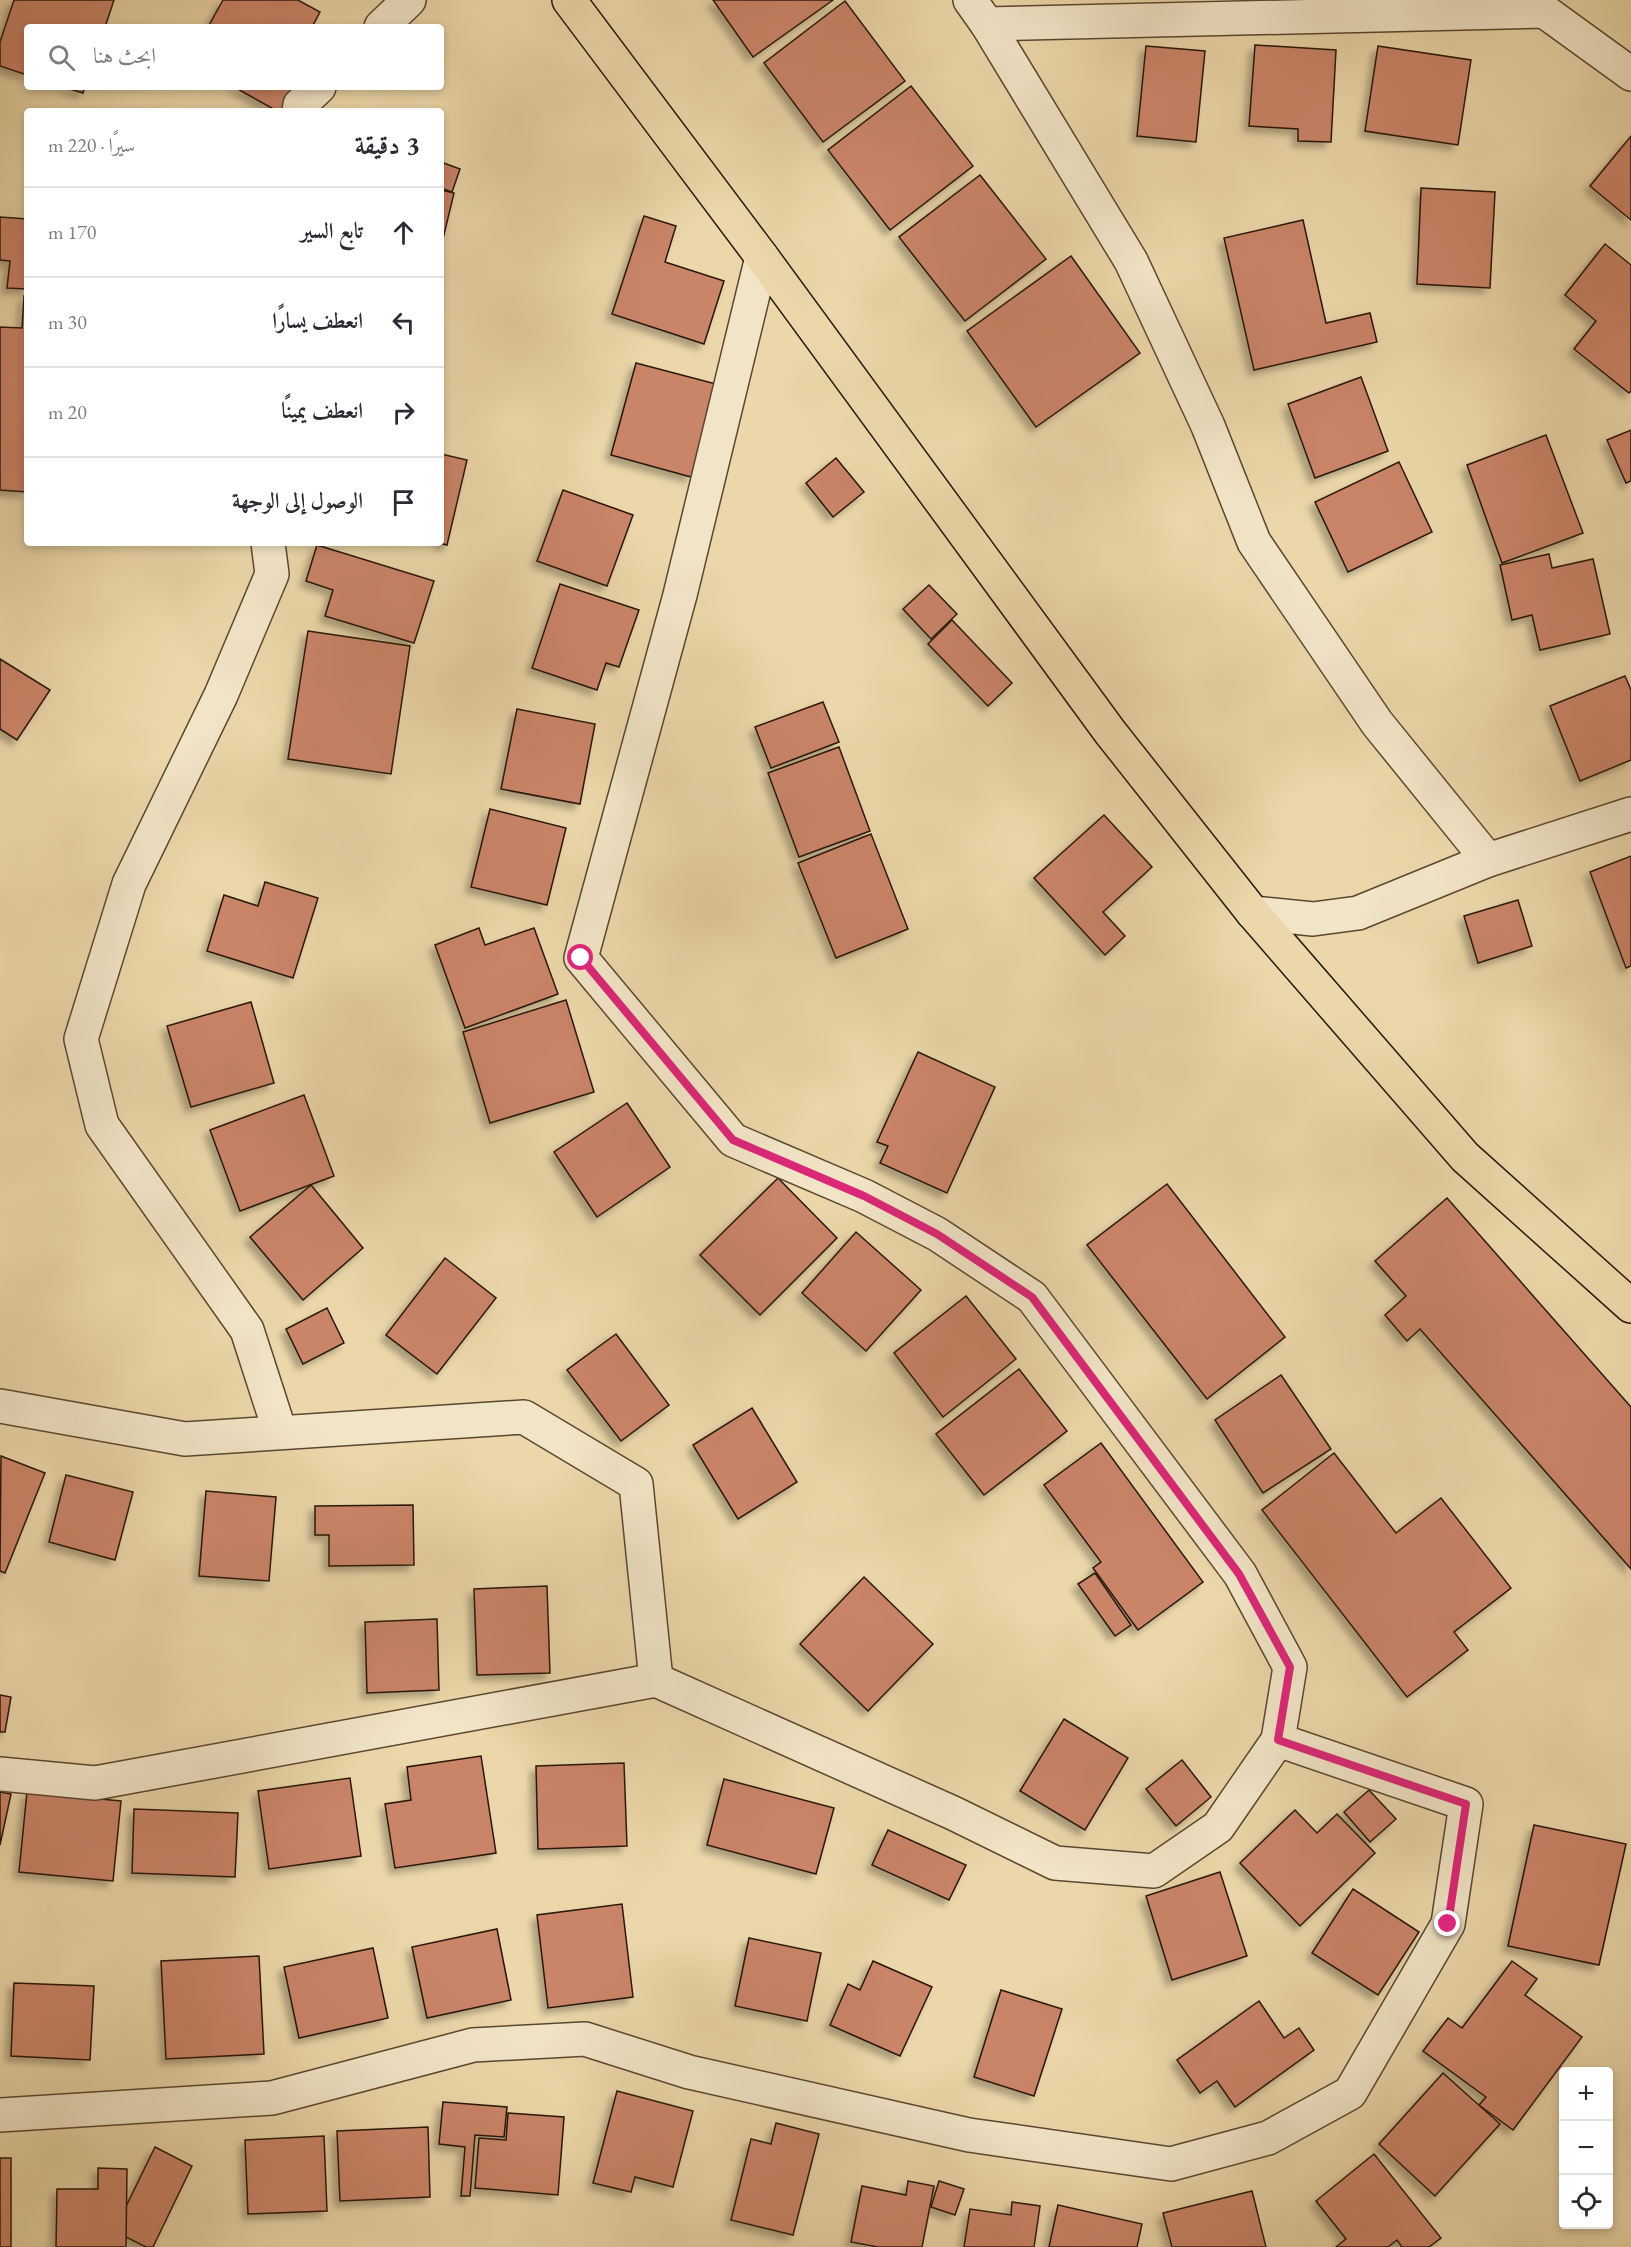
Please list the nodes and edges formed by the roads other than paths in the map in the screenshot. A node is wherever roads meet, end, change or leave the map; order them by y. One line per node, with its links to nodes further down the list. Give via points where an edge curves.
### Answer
1 (409, 0): 5 (street)
2 (569, 0): 9 (main road)
3 (1538, 6): 4 (street); 6 (street)
4 (979, 12): 12 (street, via 1131,261 1208,426 1254,542 1377,723)
5 (384, 24)
6 (1631, 74)
7 (316, 90): 8 (street)
8 (299, 108)
9 (762, 257): 13 (main road, via 1110,732); 18 (street, via 680,595 581,958 733,1140 864,1196 937,1234 1032,1297 1239,1574 1290,1667)
10 (268, 546): 16 (street, via 272,574 221,696 129,884 81,1039 102,1125 247,1330)
11 (1631, 814): 12 (street)
12 (1488, 860): 13 (street, via 1358,914 1313,919)
13 (1253, 913): 14 (main road, via 1465,1157)
14 (1631, 1306)
15 (0, 1406): 16 (street, via 185,1439)
16 (280, 1432): 17 (street, via 524,1417 636,1484)
17 (656, 1680): 18 (street, via 1055,1863 1154,1871 1218,1827); 19 (street, via 95,1783)
18 (1278, 1740): 20 (street, via 1466,1804 1448,1924 1350,2093 1268,2138 1171,2164 1159,2163 969,2135 689,2072 585,2039 473,2045 272,2098)
19 (0, 1774)
20 (0, 2115)

